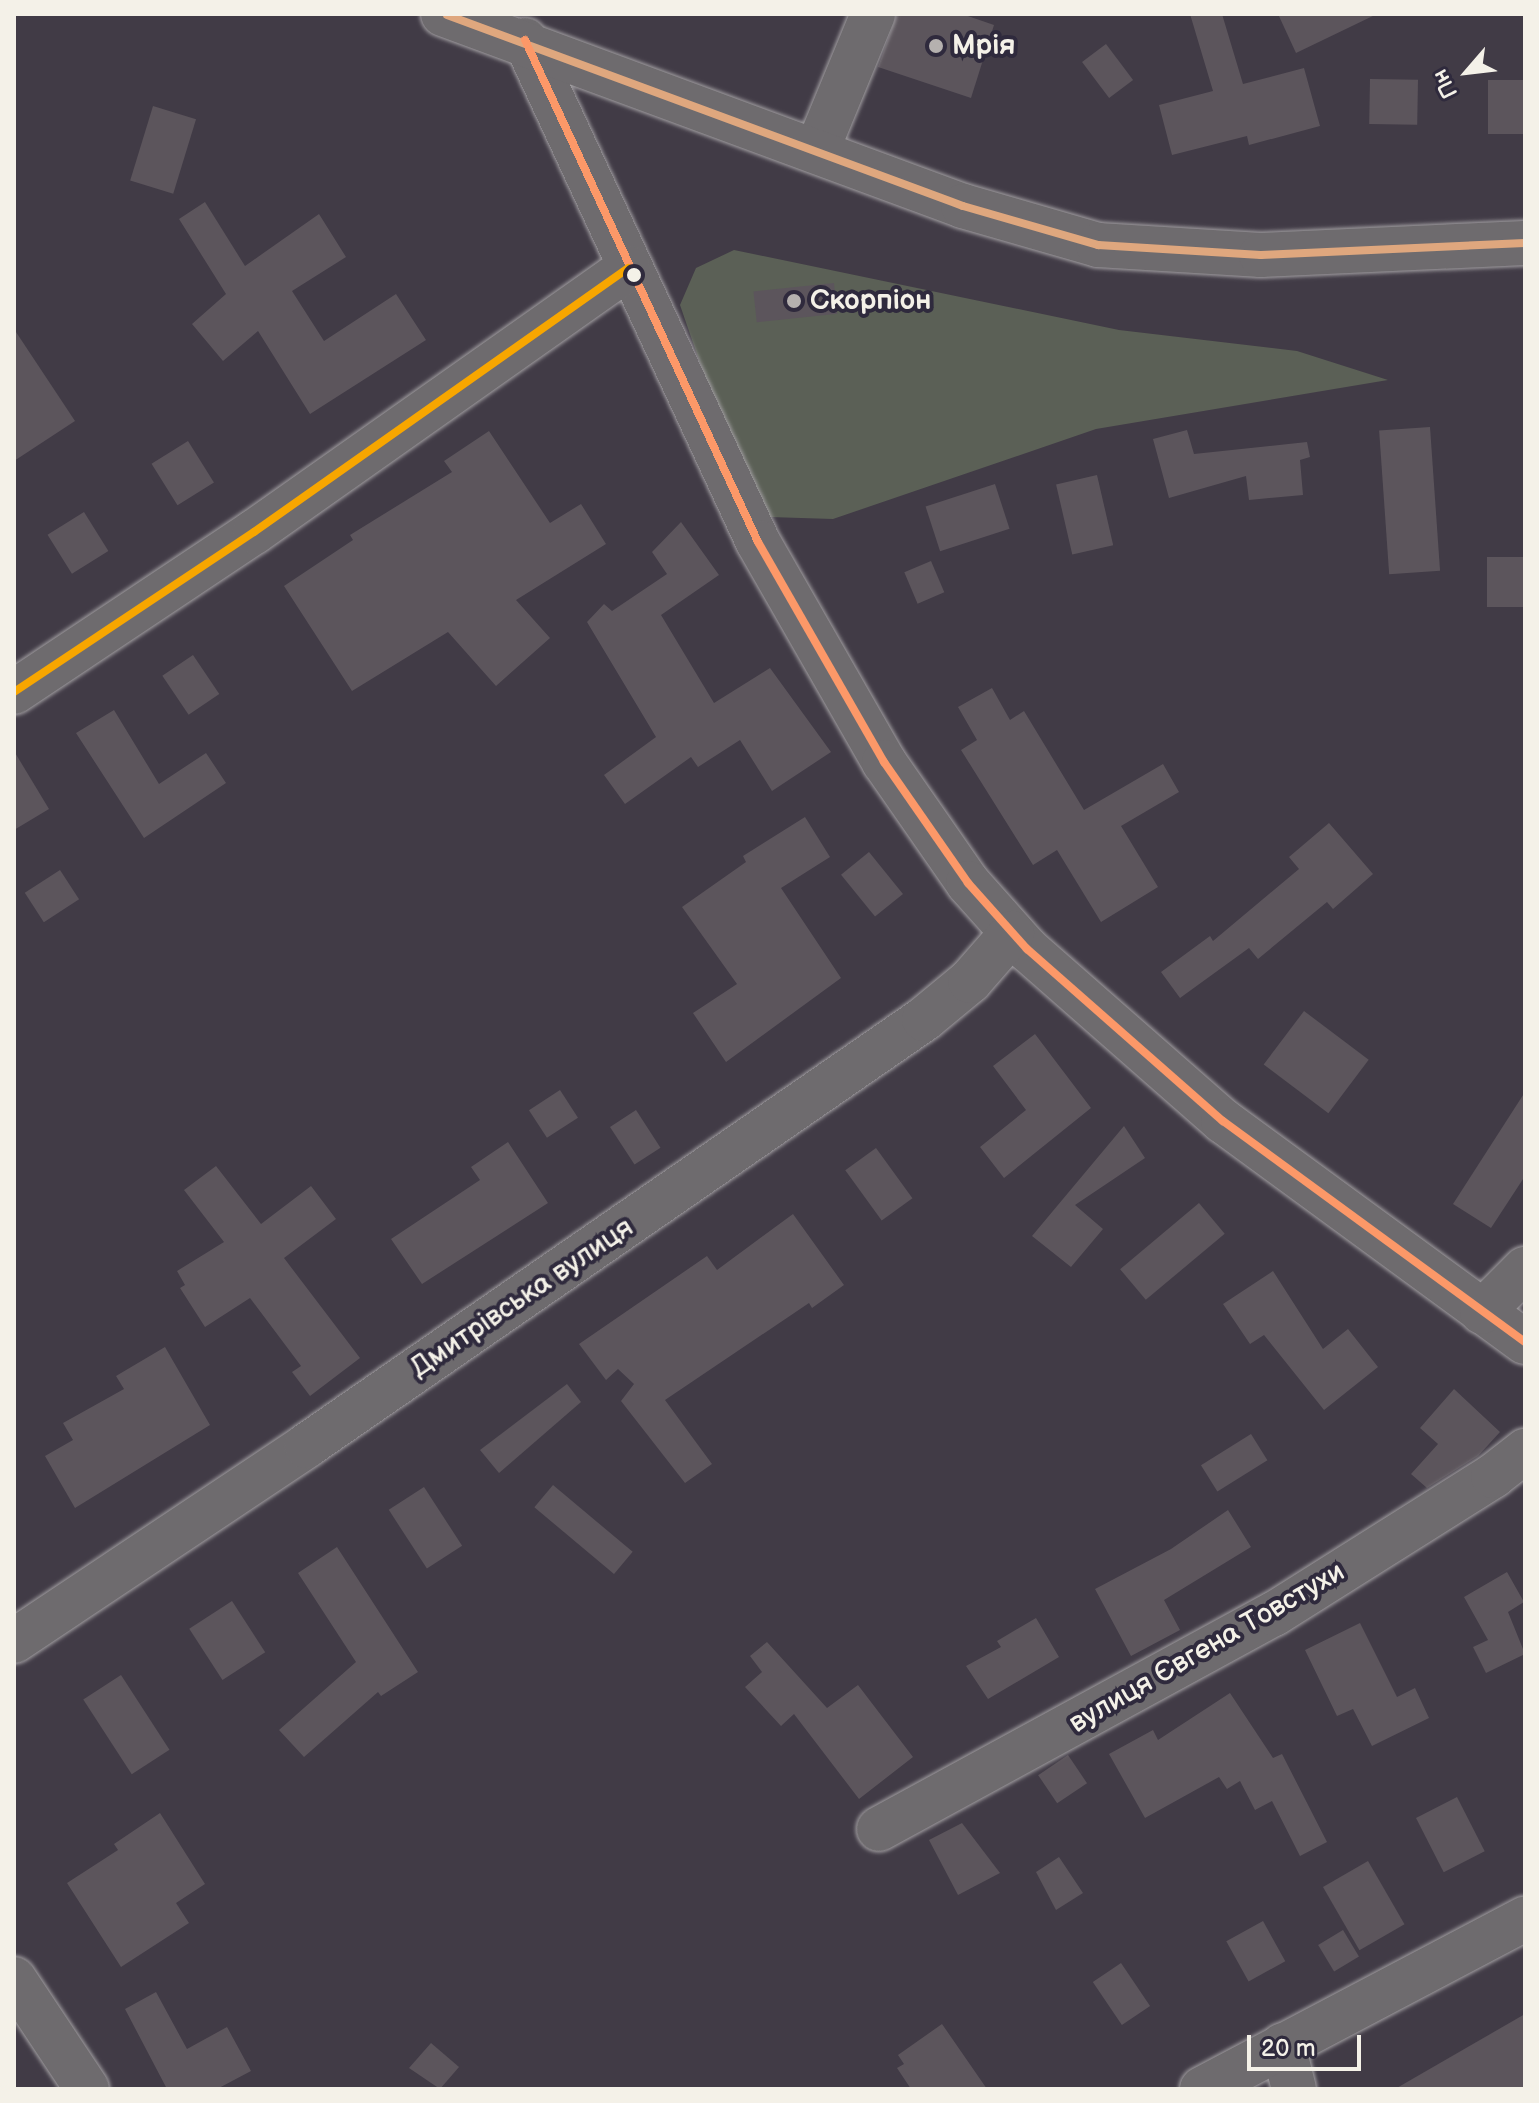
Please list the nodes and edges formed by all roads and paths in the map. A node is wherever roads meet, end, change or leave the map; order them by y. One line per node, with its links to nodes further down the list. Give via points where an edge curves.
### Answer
1 (443, 14): 3 (street)
2 (873, 14): 4 (street)
3 (525, 40): 4 (street); 6 (street)
4 (817, 150): 5 (street, via 1010,222 1138,250 1325,254)
5 (1525, 243)
6 (628, 268): 7 (street, via 254,532); 8 (street, via 729,487 856,714 917,811)
7 (14, 692)
8 (1012, 933): 10 (street, via 1223,1121); 13 (street, Дмитрівська вулиця, via 970,981 912,1027 294,1455)
9 (1525, 1269): 10 (street)
10 (1482, 1312): 11 (street)
11 (1525, 1342)
12 (1525, 1451): 14 (street, вулиця Євгена Товстухи, via 1274,1614)
13 (14, 1641)
14 (879, 1829)
15 (1525, 1919): 17 (street)
16 (14, 1979): 18 (street)
17 (1283, 2045): 19 (street); 20 (street)
18 (87, 2089)
19 (1202, 2089)
20 (1294, 2089)

